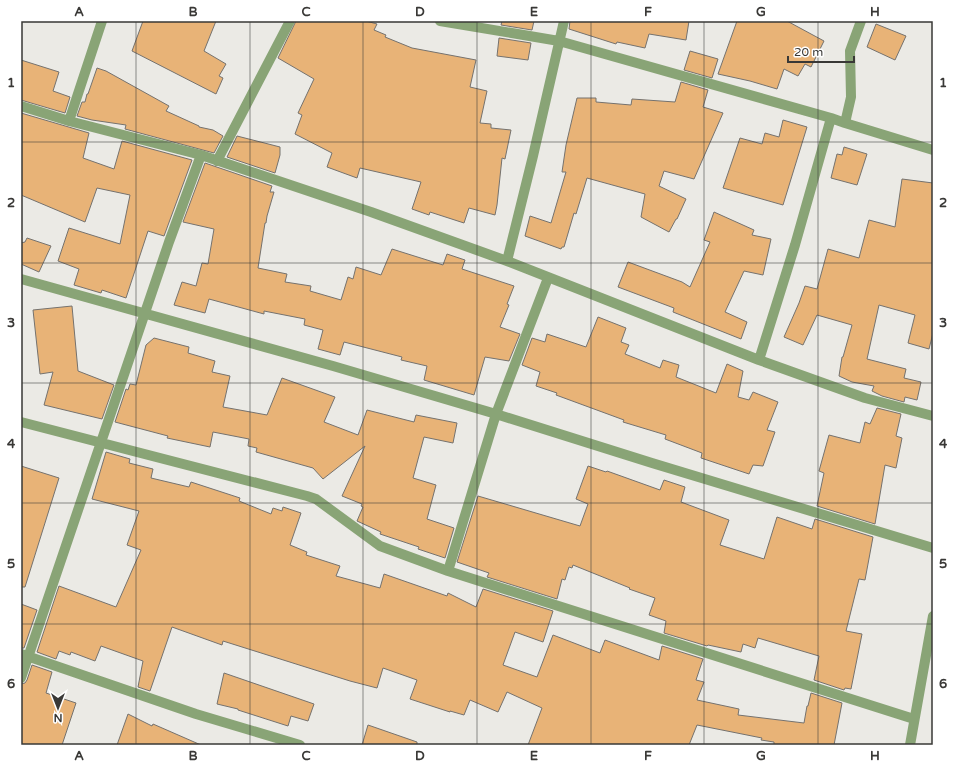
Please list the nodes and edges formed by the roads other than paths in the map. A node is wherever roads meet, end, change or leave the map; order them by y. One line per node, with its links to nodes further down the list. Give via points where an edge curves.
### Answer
1 (102, 21): 9 (street)
2 (290, 21): 13 (street)
3 (440, 21): 6 (street)
4 (564, 21): 6 (street)
5 (861, 21): 10 (street, via 850,51 851,97)
6 (559, 42): 8 (street); 14 (street)
7 (21, 106): 9 (street)
8 (831, 118): 10 (street); 18 (street)
9 (69, 121): 12 (street)
10 (845, 123): 11 (street)
11 (933, 150)
12 (201, 155): 13 (street); 17 (street)
13 (217, 161): 14 (street)
14 (507, 261): 15 (street)
15 (548, 278): 18 (street); 19 (street)
16 (21, 279): 17 (street)
17 (145, 313): 19 (street); 22 (street)
18 (759, 360): 20 (street, via 865,398)
19 (496, 414): 23 (street); 24 (street)
20 (933, 416)
21 (21, 422): 22 (street)
22 (101, 443): 24 (street, via 307,496 380,546); 26 (street)
23 (933, 548)
24 (448, 571): 28 (street)
25 (933, 616): 28 (street)
26 (24, 655): 27 (street); 29 (street, via 196,714)
27 (21, 678)
28 (914, 719): 30 (street)
29 (300, 745)
30 (910, 745)

